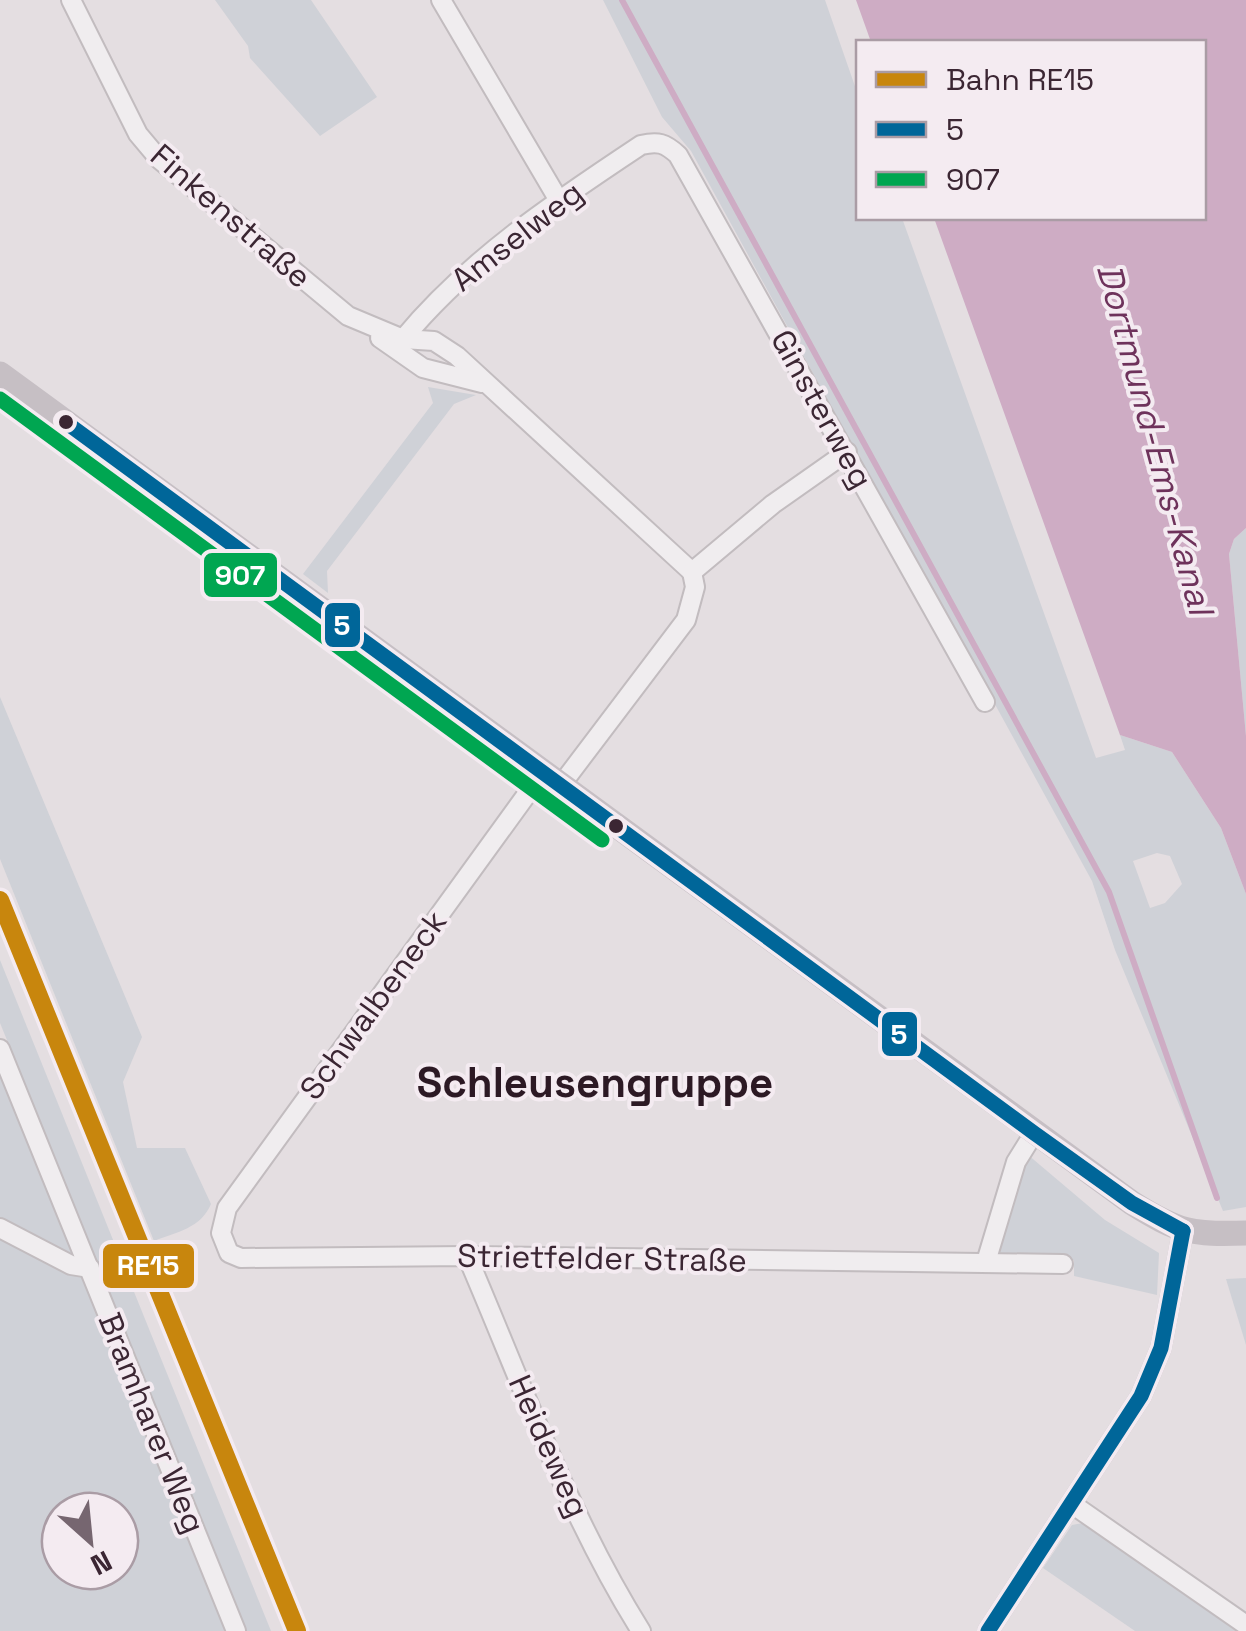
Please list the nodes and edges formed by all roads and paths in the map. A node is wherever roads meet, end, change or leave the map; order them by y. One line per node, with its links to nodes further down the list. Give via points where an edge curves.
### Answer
1 (70, 0): 5 (street, Finkenstraße, via 138,134)
2 (441, 0): 4 (street)
3 (641, 145): 4 (street, Amselweg); 9 (street, Ginsterweg, via 660,143 678,155)
4 (558, 199): 6 (street, Amselweg, via 470,268)
5 (348, 316): 6 (street, Finkenstraße); 8 (street, Finkenstraße, via 423,368)
6 (402, 338): 8 (street, Finkenstraße, via 434,341)
7 (0, 374): 12 (street)
8 (487, 385): 10 (street, Finkenstraße)
9 (847, 452): 10 (street); 11 (street, Ginsterweg)
10 (692, 572): 12 (street, Schwalbeneck, via 686,620)
11 (985, 702)
12 (552, 778): 14 (street); 18 (street, Schwalbeneck, via 226,1208)
13 (0, 1049): 22 (street, Bramharer Weg)
14 (1034, 1133): 16 (street); 20 (street, via 1016,1162)
15 (0, 1228): 22 (street)
16 (1183, 1232): 17 (street); 23 (street, via 1155,1370)
17 (1244, 1232)
18 (224, 1245): 19 (street, Strietfelder Straße, via 241,1258)
19 (466, 1256): 20 (street, Strietfelder Straße); 26 (street, Heideweg, via 587,1532)
20 (986, 1262): 21 (street, Strietfelder Straße)
21 (1063, 1264)
22 (90, 1268): 25 (street, Bramharer Weg)
23 (1072, 1504): 24 (street); 27 (street)
24 (1246, 1625)
25 (236, 1631)
26 (641, 1631)
27 (988, 1631)

